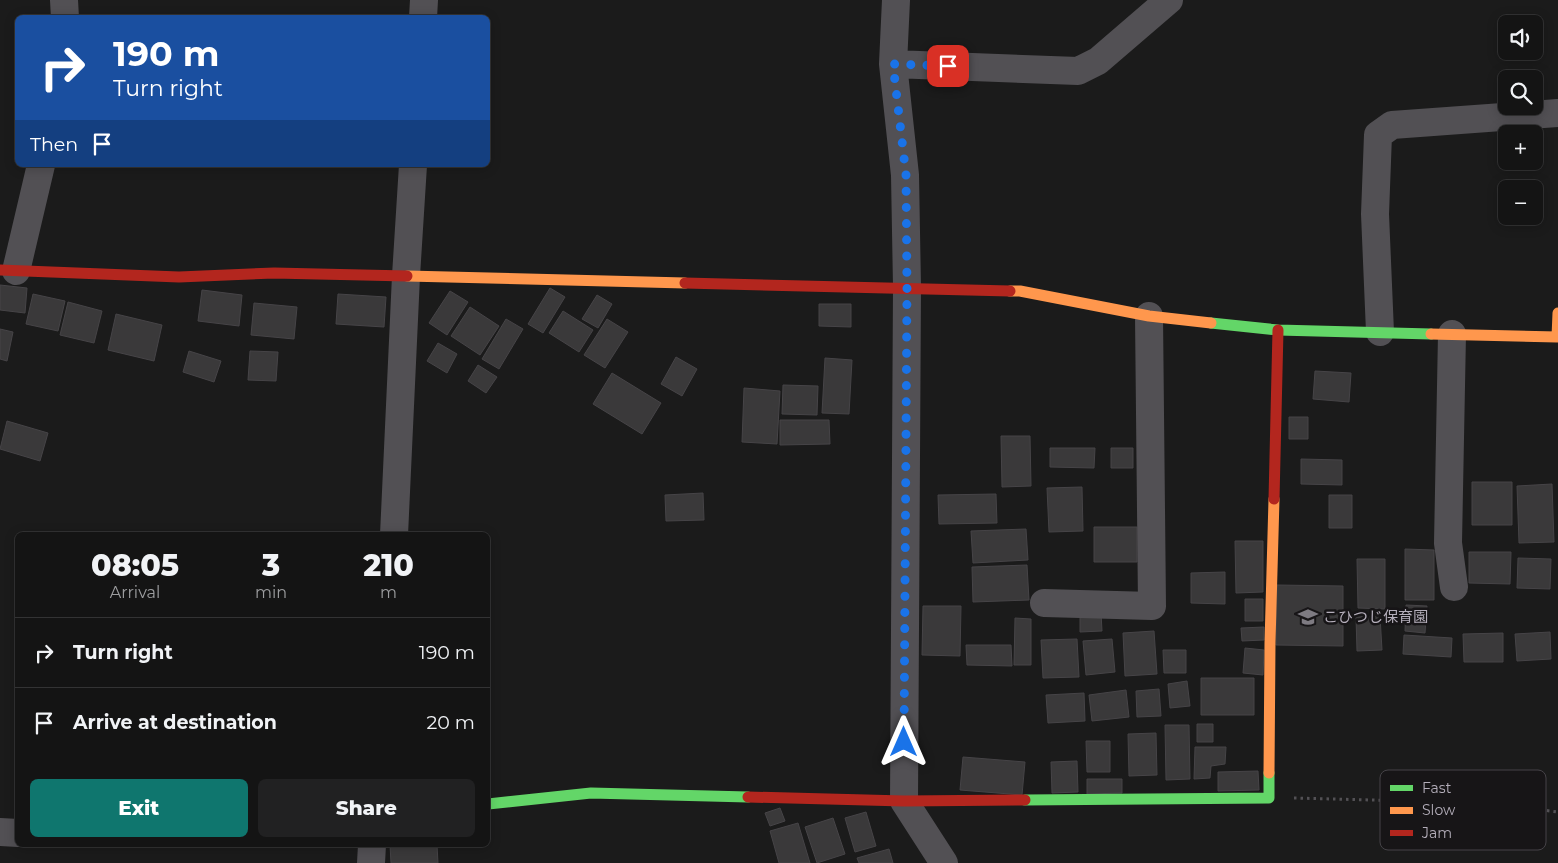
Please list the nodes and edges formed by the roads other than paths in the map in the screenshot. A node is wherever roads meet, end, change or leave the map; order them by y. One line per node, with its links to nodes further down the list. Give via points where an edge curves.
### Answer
1 (64, 0): 5 (street)
2 (424, 0): 6 (street)
3 (896, 0): 7 (street)
4 (1169, 0): 7 (street, via 1098,61 1078,71)
5 (66, 15)
6 (423, 15)
7 (893, 64): 13 (street, via 906,175)
8 (1558, 113): 17 (street, via 1392,124 1378,135 1375,214)
9 (40, 167): 11 (street)
10 (414, 167): 12 (street)
11 (8, 270): 12 (street, via 179,277 274,273)
12 (406, 276): 13 (street); 19 (street)
13 (907, 287): 15 (street, via 1020,291); 22 (street)
14 (1558, 313): 18 (street, via 1557,337)
15 (1149, 316): 16 (street); 21 (street, via 1152,606)
16 (1278, 330): 17 (street); 22 (street, via 1269,798)
17 (1380, 332): 18 (street)
18 (1452, 334): 20 (street, via 1448,543)
19 (394, 532)
20 (1454, 587)
21 (1044, 603)
22 (904, 801): 23 (street, via 591,793); 28 (street)
23 (490, 804)
24 (0, 832): 25 (street)
25 (15, 833)
26 (372, 847): 27 (street)
27 (371, 863)
28 (944, 863)

